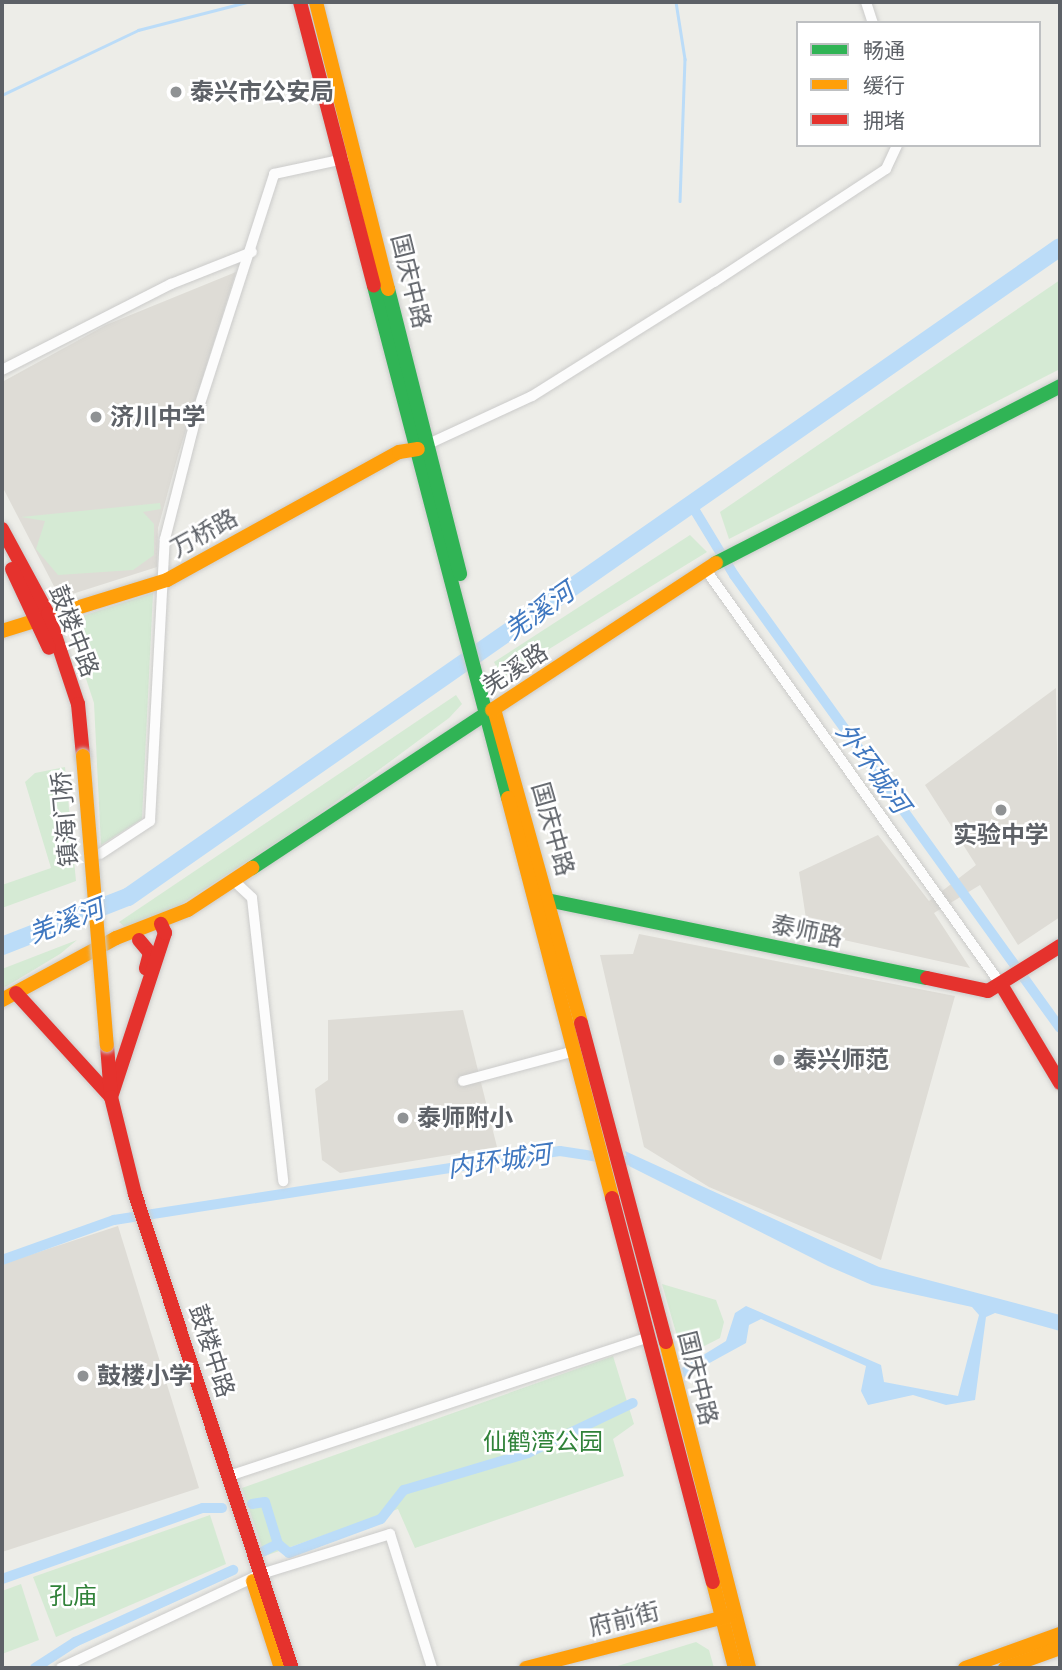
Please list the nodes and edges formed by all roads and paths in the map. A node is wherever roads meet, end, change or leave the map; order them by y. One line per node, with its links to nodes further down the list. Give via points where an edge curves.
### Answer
1 (300, 2): 6 (street, 国庆中路)
2 (316, 2): 10 (street, 国庆中路)
3 (866, 2): 4 (street)
4 (872, 21)
5 (896, 147): 10 (street, via 886,169 714,282 532,396)
6 (344, 159): 7 (street, via 274,174); 10 (street, 国庆中路)
7 (252, 252): 8 (street, via 171,284); 14 (street, via 181,471 165,539)
8 (2, 370)
9 (1060, 386): 13 (street, 羌溪路, via 741,547)
10 (423, 446): 14 (street, 万桥路, via 399,452); 17 (street, 国庆中路)
11 (2, 529): 15 (street, 鼓楼中路)
12 (2, 549): 15 (street)
13 (706, 570): 17 (street, 羌溪路); 26 (street)
14 (167, 580): 15 (street, 万桥路); 19 (street, via 153,674 150,821)
15 (43, 616): 16 (street, 万桥路); 18 (street, 鼓楼中路, via 78,704)
16 (2, 631)
17 (491, 717): 20 (street, 羌溪路); 21 (street, 国庆中路); 22 (street, 国庆中路)
18 (79, 758): 30 (street, 镇海门桥, bridge)
19 (100, 854)
20 (237, 884): 23 (street, 羌溪路); 37 (street, via 252,898)
21 (534, 898): 22 (street, 泰师路); 31 (street, 国庆中路)
22 (550, 901): 26 (street, 泰师路, via 988,991); 35 (street, 国庆中路)
23 (163, 928): 24 (street, 羌溪路); 27 (street, 羌溪路, via 116,938); 34 (street)
24 (139, 940): 27 (street, 羌溪路, via 85,961); 30 (street, via 150,953 117,1059)
25 (1060, 946): 26 (street)
26 (1007, 983): 33 (street)
27 (24, 994): 28 (street, 羌溪路); 29 (street, 羌溪路); 30 (street, via 88,1060); 34 (street)
28 (2, 1000)
29 (2, 1011)
30 (103, 1051): 34 (street, 镇海门桥)
31 (575, 1051): 32 (street); 35 (street, 国庆中路)
32 (463, 1081)
33 (1060, 1083)
34 (107, 1093): 38 (street, 镇海门桥)
35 (607, 1143): 36 (street, 国庆中路)
36 (614, 1168): 39 (street, 国庆中路); 42 (street, 国庆中路)
37 (283, 1181)
38 (139, 1214): 40 (street, 鼓楼中路); 41 (street)
39 (650, 1337): 40 (street); 42 (street, 国庆中路)
40 (229, 1476): 41 (street, 鼓楼中路)
41 (257, 1576): 45 (street); 46 (street); 47 (street, 鼓楼中路); 48 (street, via 390,1534)
42 (727, 1616): 49 (street, 府前街); 50 (street, 国庆中路); 51 (street, 国庆中路)
43 (1060, 1634): 52 (street)
44 (1060, 1648): 53 (street)
45 (61, 1668)
46 (281, 1668)
47 (292, 1668)
48 (432, 1668)
49 (526, 1668)
50 (735, 1668)
51 (749, 1668)
52 (965, 1668)
53 (1004, 1668)

